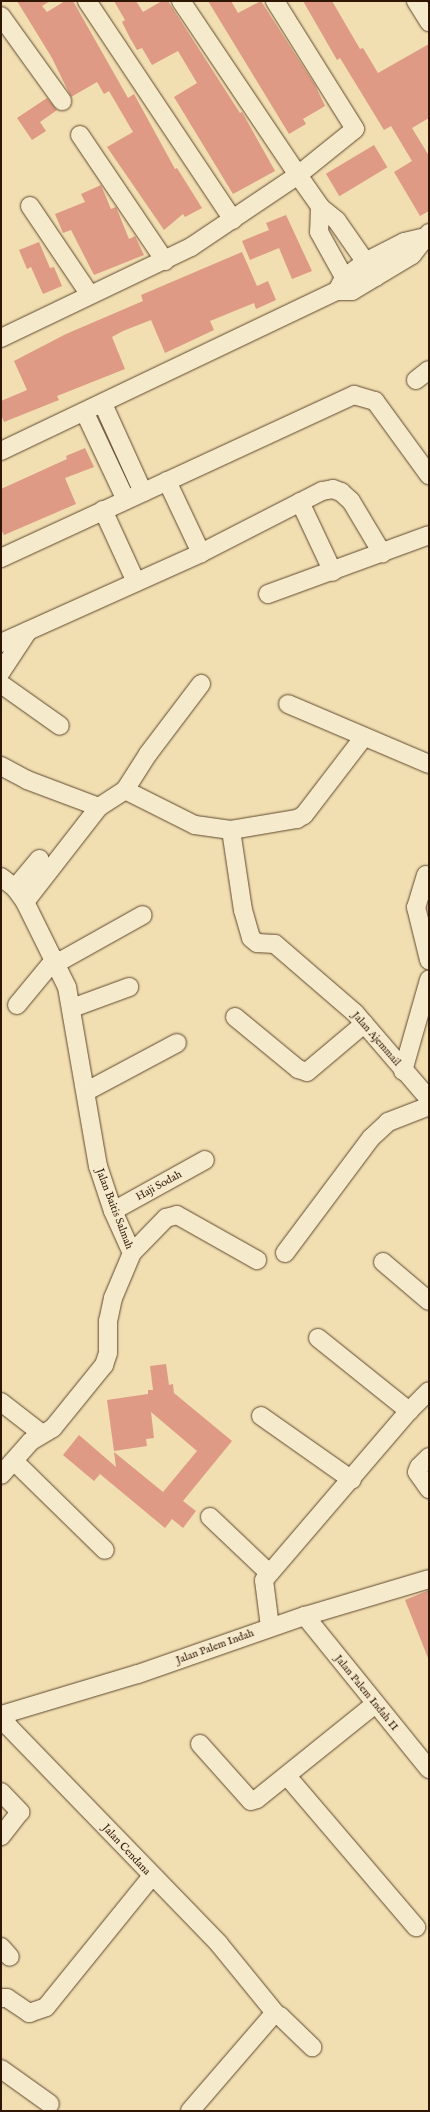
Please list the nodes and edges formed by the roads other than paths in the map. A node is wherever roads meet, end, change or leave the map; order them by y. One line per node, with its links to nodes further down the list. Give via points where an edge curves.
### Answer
1 (87, 1): 12 (street)
2 (181, 1): 9 (street)
3 (275, 1): 9 (street, via 355,128)
4 (416, 1): 6 (street)
5 (1, 16): 7 (street)
6 (429, 22)
7 (62, 101)
8 (80, 135): 14 (street)
9 (298, 175): 11 (street); 12 (street)
10 (30, 206): 18 (street)
11 (320, 207): 15 (street, via 337,221); 17 (street, via 319,232)
12 (233, 220): 14 (street)
13 (427, 235): 15 (street, via 404,242); 16 (street, via 412,255)
14 (165, 262): 18 (street)
15 (365, 262): 16 (street); 17 (street)
16 (376, 277): 17 (street)
17 (344, 286): 20 (street)
18 (90, 295): 19 (street)
19 (1, 338)
20 (103, 404): 21 (street); 25 (street)
21 (85, 412): 22 (street); 26 (street)
22 (1, 451)
23 (429, 476): 24 (street, via 375,401 354,395)
24 (167, 481): 25 (street); 30 (street)
25 (143, 492): 26 (street)
26 (126, 500): 28 (street)
27 (300, 502): 30 (street); 31 (street, via 322,491 341,492 351,500); 33 (street)
28 (103, 510): 32 (street); 34 (street)
29 (429, 535): 31 (street)
30 (201, 553): 34 (street)
31 (382, 553): 33 (street)
32 (1, 558)
33 (333, 572): 35 (street)
34 (136, 582): 36 (street)
35 (268, 594)
36 (28, 631): 37 (street); 38 (street)
37 (1, 643)
38 (1, 672)
39 (1, 684): 42 (street)
40 (201, 684): 46 (street, via 148,754)
41 (288, 704): 43 (street)
42 (60, 726)
43 (363, 738): 44 (street); 48 (street, via 304,815 297,819)
44 (429, 764)
45 (1, 766): 47 (street, via 27,780)
46 (125, 790): 47 (street); 48 (street, via 195,825)
47 (99, 807): 51 (street)
48 (231, 830): 60 (street, Jalan Ajemmail, via 248,933 257,943 275,944 283,950)
49 (39, 859): 51 (street)
50 (426, 875): 53 (street, via 416,907)
51 (14, 889): 54 (street, Jalan Baitis Salmah)
52 (143, 915): 54 (street)
53 (429, 960)
54 (56, 961): 57 (street); 58 (street, Jalan Baitis Salmah)
55 (429, 980): 62 (street)
56 (129, 987): 58 (street)
57 (17, 1005)
58 (72, 1008): 63 (street, Jalan Baitis Salmah)
59 (234, 1017): 60 (street, via 298,1069 307,1072)
60 (364, 1024): 62 (street, Jalan Ajemmail)
61 (177, 1043): 63 (street)
62 (404, 1071): 64 (street, Jalan Ajemmail)
63 (86, 1090): 67 (street, Jalan Baitis Salmah, via 98,1166)
64 (429, 1099)
65 (429, 1106): 69 (street, via 388,1122 371,1138)
66 (205, 1160): 67 (street, Haji Sodah)
67 (113, 1211): 68 (street, Jalan Baitis Salmah)
68 (132, 1253): 70 (street, via 166,1218 177,1215); 78 (street, Jalan Baitis Salmah, via 113,1298 108,1321 108,1353 104,1365 53,1428)
69 (285, 1253)
70 (257, 1260)
71 (383, 1262): 72 (street)
72 (429, 1301)
73 (318, 1338): 76 (street)
74 (429, 1391): 76 (street)
75 (1, 1402): 78 (street)
76 (409, 1412): 82 (street)
77 (261, 1416): 82 (street)
78 (41, 1433): 80 (street, Jalan Baitis Salmah)
79 (429, 1457): 83 (street, via 418,1467 417,1472)
80 (14, 1461): 81 (street, Jalan Baitis Salmah); 85 (street)
81 (1, 1475)
82 (352, 1480): 86 (street)
83 (429, 1489)
84 (210, 1516): 86 (street)
85 (105, 1550)
86 (269, 1573): 89 (street, via 264,1580 264,1588)
87 (429, 1579): 88 (street, Jalan Palem Indah)
88 (306, 1616): 89 (street, Jalan Palem Indah); 90 (street, Jalan Palem Indah II)
89 (270, 1627): 91 (street, Jalan Palem Indah, via 138,1674)
90 (375, 1704): 93 (street, Jalan Palem Indah II); 94 (street)
91 (2, 1715): 97 (street, Jalan Cendana, via 9,1727)
92 (200, 1744): 94 (street, via 251,1801)
93 (429, 1769)
94 (287, 1776): 98 (street)
95 (1, 1792): 96 (street, via 20,1812)
96 (1, 1836)
97 (152, 1876): 99 (street, Jalan Cendana, via 46,2007 29,2012 7,1998); 100 (street, via 219,1944)
98 (416, 1927)
99 (1, 1998)
100 (276, 2014): 101 (street); 104 (street, via 269,2018)
101 (312, 2047)
102 (1, 2069): 103 (street)
103 (50, 2104)
104 (190, 2111)

